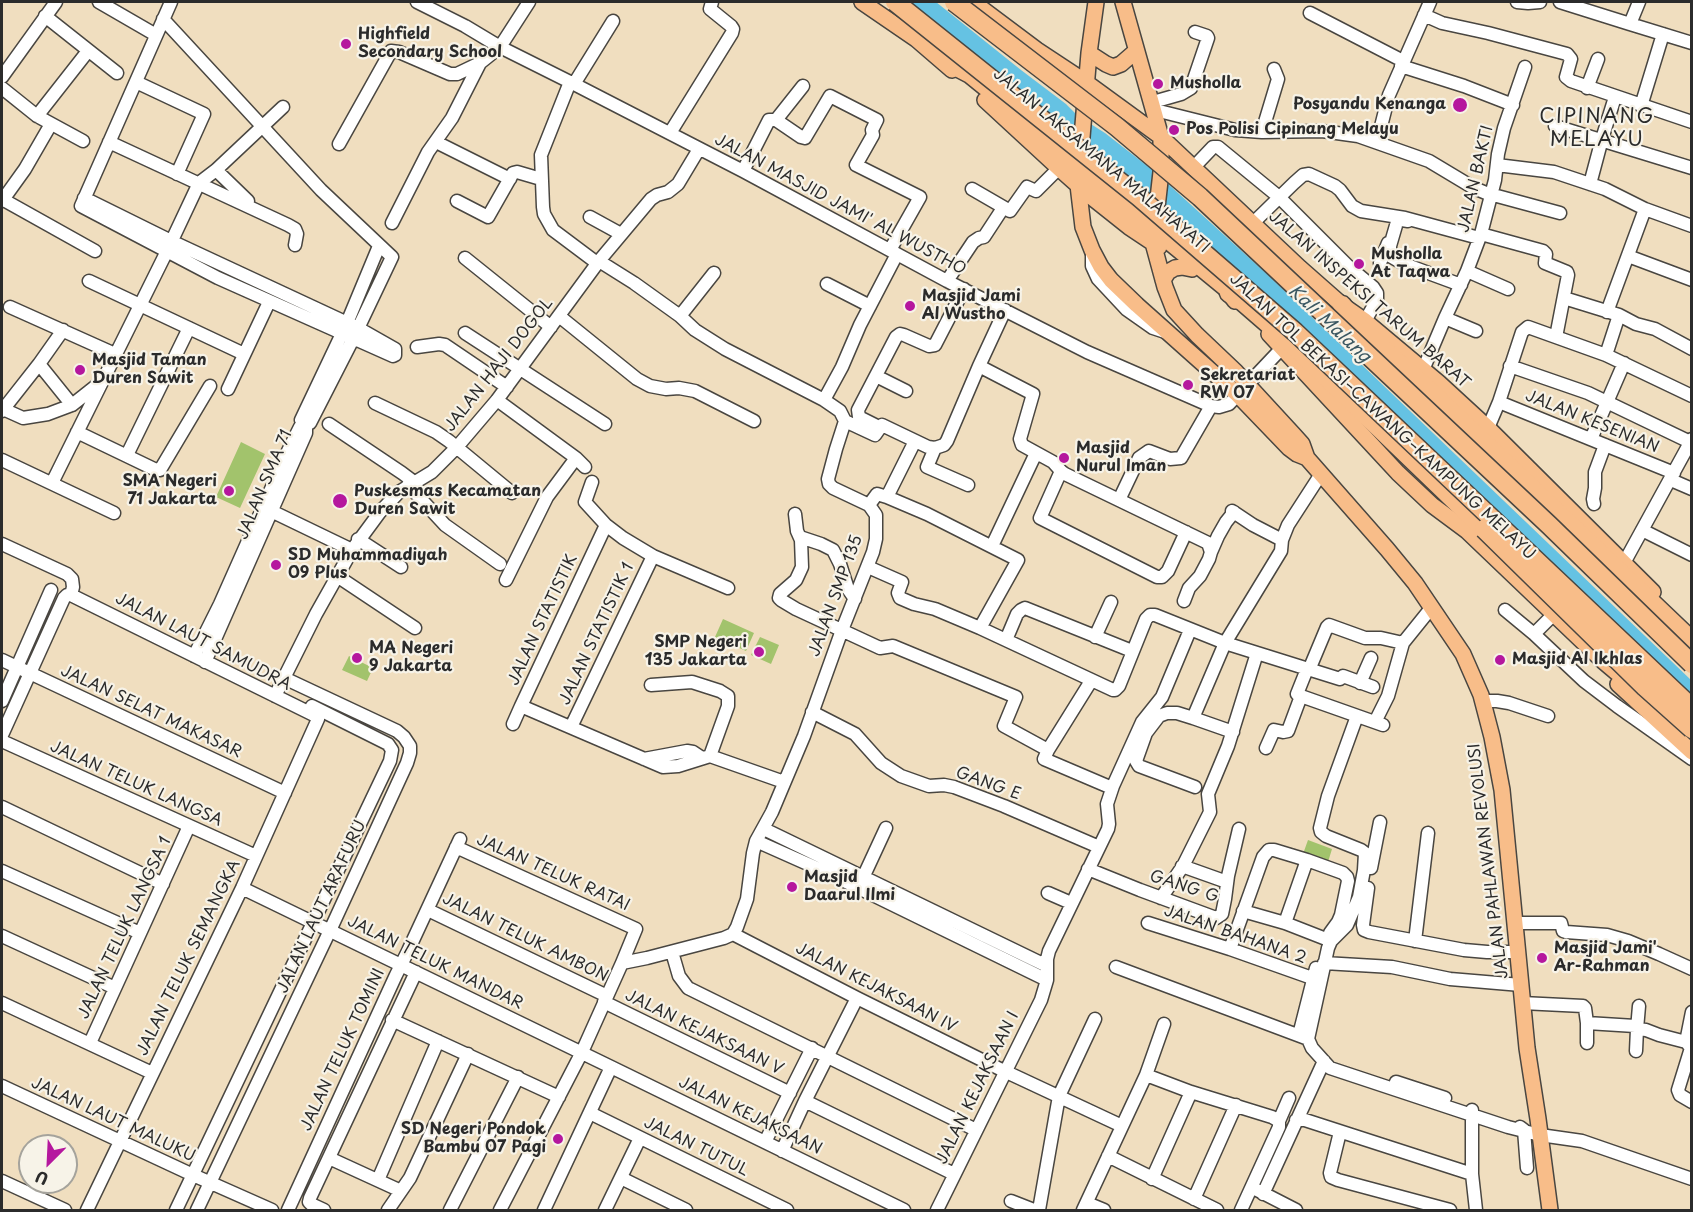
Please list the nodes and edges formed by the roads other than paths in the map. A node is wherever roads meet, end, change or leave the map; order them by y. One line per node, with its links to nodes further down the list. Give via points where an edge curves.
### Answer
1 (56, 2): 20 (street)
2 (99, 2): 26 (street)
3 (171, 2): 21 (street)
4 (417, 2): 28 (street, JALAN MASJID JAMI' AL WUSTHO)
5 (529, 2): 28 (street)
6 (712, 2): 58 (street, via 710,9 731,26 732,33)
7 (862, 2): 34 (main road, JALAN LAKSAMANA MALAHAYATI)
8 (895, 2): 256 (highway, JALAN TOL BEKASI–CAWANG–KAMPUNG MELAYU, bridge, via 1139,197 1295,332)
9 (954, 2): 242 (highway, bridge, via 1117,127 1200,197)
10 (973, 2): 42 (main road, JALAN INSPEKSI TARUM BARAT)
11 (1096, 2): 31 (main road)
12 (1123, 2): 30 (main road)
13 (1430, 2): 19 (street)
14 (1517, 2): 15 (street)
15 (1534, 2)
16 (1560, 2): 23 (street)
17 (1639, 2): 23 (street)
18 (1310, 14): 35 (street)
19 (1424, 15): 35 (street); 45 (street, via 1567,54 1571,59 1567,79)
20 (45, 16): 29 (street); 39 (street)
21 (163, 19): 26 (street); 56 (street)
22 (613, 21): 41 (street)
23 (1630, 24): 25 (street)
24 (1195, 32): 48 (street, via 1208,40 1191,88)
25 (1663, 34): 27 (street); 49 (street)
26 (156, 35): 40 (street)
27 (1692, 43)
28 (500, 47): 33 (street); 41 (street, JALAN MASJID JAMI' AL WUSTHO)
29 (88, 51): 38 (street); 51 (street)
30 (1136, 51): 31 (main road, via 1113,67); 48 (main road)
31 (1089, 53): 42 (main road)
32 (1598, 59): 45 (street)
33 (480, 63): 63 (street); 65 (street, via 450,74 391,51)
34 (946, 63): 67 (main road, JALAN LAKSAMANA MALAHAYATI, via 969,75); 72 (main road, JALAN LAKSAMANA MALAHAYATI)
35 (1402, 63): 47 (street); 64 (street)
36 (1525, 67): 47 (street, JALAN BAKTI)
37 (1274, 69): 57 (street, via 1278,79)
38 (117, 73)
39 (2, 77)
40 (136, 81): 62 (street); 74 (street, via 204,114)
41 (572, 83): 58 (street, JALAN MASJID JAMI' AL WUSTHO); 75 (street, via 541,155)
42 (1087, 83): 59 (main road, JALAN INSPEKSI TARUM BARAT); 67 (main road)
43 (803, 86): 52 (street)
44 (2, 88): 51 (street)
45 (1587, 88): 46 (street)
46 (1615, 97): 49 (street); 60 (street)
47 (1513, 105): 68 (street, JALAN BAKTI)
48 (1154, 106): 57 (street, via 1234,130); 59 (main road)
49 (1641, 106): 53 (street)
50 (283, 107): 56 (street)
51 (37, 116): 54 (street)
52 (776, 120): 73 (street, via 766,123); 102 (street, via 805,138 830,96 877,120 856,165 920,197)
53 (1691, 122)
54 (51, 124): 61 (street); 83 (street)
55 (1555, 126): 60 (street)
56 (264, 127): 71 (street); 100 (street)
57 (1262, 132): 64 (street, via 1322,131)
58 (670, 133): 66 (street, JALAN MASJID JAMI' AL WUSTHO)
59 (1161, 137): 69 (main road, JALAN INSPEKSI TARUM BARAT); 95 (main road)
60 (1602, 139): 70 (street); 78 (street)
61 (83, 141)
62 (109, 142): 74 (street); 99 (street, via 82,202)
63 (436, 142): 76 (street); 91 (street)
64 (1377, 142): 81 (street, via 1429,161)
65 (339, 144)
66 (699, 149): 73 (street, JALAN MASJID JAMI' AL WUSTHO); 96 (street, JALAN HAJI DOGOL, via 678,184 651,199)
67 (1080, 162): 79 (main road); 95 (main road, JALAN LAKSAMANA MALAHAYATI, via 1098,183)
68 (1497, 165): 78 (street, via 1540,170); 81 (street, JALAN BAKTI)
69 (1193, 168): 82 (street, via 1213,147 1218,147); 92 (main road, JALAN INSPEKSI TARUM BARAT)
70 (1692, 168)
71 (216, 170): 77 (street); 85 (street)
72 (1061, 170): 79 (main road, JALAN LAKSAMANA MALAHAYATI); 86 (street, via 1036,191 1028,187 1010,211); 94 (main road)
73 (743, 171): 102 (street, JALAN MASJID JAMI' AL WUSTHO)
74 (177, 174): 77 (street)
75 (541, 179): 76 (street, via 517,172); 105 (street, via 544,214 553,230)
76 (510, 180): 84 (street, via 488,217)
77 (199, 183): 85 (street); 99 (street)
78 (1590, 184): 87 (street)
79 (1078, 185): 94 (main road); 95 (main road, JALAN LAKSAMANA MALAHAYATI, via 1129,226)
80 (972, 189): 86 (street)
81 (1491, 195): 88 (street); 97 (street, JALAN BAKTI)
82 (1279, 197): 89 (street, via 1309,174 1335,186 1356,208); 92 (street); 130 (street, via 1373,287 1377,300)
83 (2, 200): 101 (street)
84 (457, 201)
85 (255, 208): 98 (street, via 295,229)
86 (1003, 208): 113 (street)
87 (1645, 209): 93 (street); 103 (street)
88 (1560, 213)
89 (1390, 215): 97 (street); 106 (street, via 1389,239)
90 (590, 217): 96 (street)
91 (392, 223)
92 (1253, 224): 122 (main road, JALAN INSPEKSI TARUM BARAT)
93 (1692, 226)
94 (1083, 227): 155 (main road, via 1101,267 1112,280 1169,334)
95 (1154, 229): 107 (main road, JALAN LAKSAMANA MALAHAYATI); 110 (main road); 118 (main road, JALAN LAKSAMANA MALAHAYATI)
96 (621, 234): 105 (street, JALAN HAJI DOGOL)
97 (1480, 236): 108 (street, JALAN BAKTI); 119 (street, via 1545,252 1545,263 1568,275)
98 (295, 245)
99 (169, 246): 120 (street, via 218,278); 121 (street); 134 (street)
100 (379, 246): 134 (street, JALAN SMA 71); 134 (street, JALAN SMA 71, via 392,257)
101 (95, 251)
102 (893, 252): 113 (street, JALAN MASJID JAMI' AL WUSTHO); 123 (street)
103 (1628, 256): 111 (street); 126 (street)
104 (465, 258): 131 (street)
105 (598, 262): 127 (street, JALAN HAJI DOGOL); 128 (street)
106 (1380, 263)
107 (1192, 269): 110 (main road, via 1175,268); 118 (main road, JALAN LAKSAMANA MALAHAYATI)
108 (1467, 271): 114 (street, JALAN BAKTI); 116 (street)
109 (714, 273): 128 (street)
110 (1163, 280): 155 (main road, via 1174,310)
111 (1692, 280)
112 (89, 281): 121 (street)
113 (947, 281): 117 (street, JALAN MASJID JAMI' AL WUSTHO)
114 (1457, 283): 114 (street, via 1390,256 1397,222 1402,220 1469,240); 129 (street, JALAN BAKTI)
115 (827, 284): 123 (street)
116 (1508, 289)
117 (964, 290): 125 (street, JALAN MASJID JAMI' AL WUSTHO); 150 (street, via 935,345 900,334)
118 (1229, 293): 139 (main road, JALAN LAKSAMANA MALAHAYATI); 265 (highway, bridge, via 1296,348)
119 (1564, 298): 126 (street); 137 (street)
120 (269, 302): 134 (street); 142 (street)
121 (139, 305): 132 (street); 141 (street)
122 (1342, 305): 130 (main road, JALAN INSPEKSI TARUM BARAT); 233 (highway, via 1359,327)
123 (870, 306): 159 (street)
124 (10, 307): 133 (street)
125 (1005, 310): 146 (street); 164 (street, JALAN MASJID JAMI' AL WUSTHO, via 1087,352)
126 (1613, 313): 140 (street, via 1659,330); 143 (street)
127 (559, 316): 131 (street, JALAN HAJI DOGOL); 166 (street, via 637,379 658,389 695,392)
128 (680, 316): 159 (street, via 725,349)
129 (1445, 318): 135 (street); 149 (street, JALAN BAKTI)
130 (1365, 321): 149 (main road, JALAN INSPEKSI TARUM BARAT)
131 (551, 327): 148 (street, JALAN HAJI DOGOL)
132 (189, 328): 142 (street); 181 (street)
133 (63, 330): 141 (street); 145 (street)
134 (350, 331): 168 (street, JALAN SMA 71)
135 (1476, 331)
136 (465, 333): 148 (street)
137 (1556, 337): 143 (street); 147 (street, via 1525,328)
138 (417, 347): 153 (street, via 445,345)
139 (1282, 348): 155 (street); 224 (main road, JALAN LAKSAMANA MALAHAYATI, via 1398,473 1467,531)
140 (1692, 349)
141 (115, 354): 151 (street)
142 (244, 354): 154 (street)
143 (1606, 355): 144 (street)
144 (1624, 363): 157 (street); 160 (street)
145 (39, 364): 163 (street); 165 (street)
146 (979, 366): 179 (street, via 947,441); 180 (street, via 1033,394 1020,444)
147 (1510, 366): 160 (street); 161 (street)
148 (520, 368): 153 (street, JALAN HAJI DOGOL); 170 (street)
149 (1423, 370): 172 (main road, JALAN INSPEKSI TARUM BARAT)
150 (876, 375): 156 (street); 171 (street, via 858,413)
151 (102, 381): 163 (street); 173 (street)
152 (210, 386): 181 (street, via 160,470)
153 (507, 387): 158 (street, JALAN HAJI DOGOL)
154 (228, 389)
155 (1243, 389): 164 (street, via 1229,404); 184 (main road, JALAN PAHLAWAN REVOLUSI, via 1302,444 1307,458)
156 (906, 391)
157 (1692, 396)
158 (497, 400): 178 (street, JALAN HAJI DOGOL); 215 (street, via 580,463 547,497)
159 (824, 400): 167 (street, via 840,411)
160 (1606, 401): 174 (street); 175 (street)
161 (1499, 402): 172 (street); 174 (street, JALAN KESENIAN)
162 (375, 403): 178 (street, via 436,432)
163 (72, 405): 165 (street, via 29,418)
164 (1211, 406): 193 (street, via 1181,458 1170,459 1149,451 1139,458)
165 (2, 410)
166 (754, 421)
167 (845, 421): 176 (street, via 875,435 882,425); 195 (street, via 829,484)
168 (306, 422)
169 (329, 424): 188 (street, via 397,469)
170 (605, 424)
171 (875, 425)
172 (1488, 428): 210 (main road, JALAN INSPEKSI TARUM BARAT)
173 (77, 432): 181 (street); 187 (street)
174 (1591, 439): 177 (street, JALAN KESENIAN)
175 (1691, 440): 185 (street)
176 (915, 441): 179 (street); 192 (street)
177 (1605, 445): 185 (street, JALAN KESENIAN); 194 (street, via 1595,472)
178 (457, 447): 188 (street, JALAN HAJI DOGOL, via 432,472); 191 (street)
179 (935, 448): 189 (street, via 927,467)
180 (1036, 453): 183 (street); 206 (street)
181 (127, 455)
182 (2, 460): 187 (street)
183 (1060, 471): 193 (street); 201 (street, via 1040,518 1157,577 1168,571)
184 (1321, 474): 203 (street, via 1295,512); 222 (main road, JALAN PAHLAWAN REVOLUSI)
185 (1672, 476): 190 (street, JALAN KESENIAN); 200 (street)
186 (592, 482): 199 (street, via 585,502)
187 (52, 483): 197 (street)
188 (411, 484): 204 (street, JALAN HAJI DOGOL, via 380,512); 211 (street, via 445,525)
189 (968, 485)
190 (1692, 489)
191 (512, 493)
192 (887, 496): 195 (street, via 877,494); 206 (street)
193 (1119, 500): 201 (street)
194 (1594, 504)
195 (869, 505): 213 (street, JALAN SMP 135, via 876,515 876,539)
196 (268, 509): 196 (street, JALAN SMA 71, via 292,441 303,425 306,433); 204 (street); 239 (street, JALAN SMA 71)
197 (114, 513)
198 (795, 514): 202 (street)
199 (606, 525): 209 (street); 255 (street, JALAN STATISTIK)
200 (1642, 530): 208 (street); 210 (street)
201 (1186, 532): 207 (street, via 1208,543)
202 (800, 537): 219 (street, via 833,550); 227 (street, via 802,567 780,599)
203 (1282, 540): 207 (street, via 1233,512); 234 (street, via 1281,551)
204 (355, 544): 212 (street); 214 (street, JALAN HAJI DOGOL)
205 (2, 545): 218 (street, via 67,574 74,587)
206 (992, 546): 226 (street, via 1018,560)
207 (1211, 552): 220 (street)
208 (1692, 555)
209 (652, 556): 216 (street); 264 (street, JALAN STATISTIK 1)
210 (1624, 563): 229 (main road, JALAN INSPEKSI TARUM BARAT)
211 (500, 564)
212 (400, 567)
213 (868, 567): 219 (street, JALAN SMP 135); 226 (street, via 902,582 900,597)
214 (337, 576): 225 (street); 246 (street, JALAN HAJI DOGOL)
215 (506, 580)
216 (728, 588)
217 (51, 590): 243 (street)
218 (71, 594): 239 (street, JALAN LAUT SAMUDRA); 245 (street, via 64,598)
219 (855, 598): 227 (street, JALAN SMP 135)
220 (1184, 600)
221 (1112, 602): 231 (street)
222 (1432, 607): 235 (street); 254 (main road, JALAN PAHLAWAN REVOLUSI, via 1463,654)
223 (1504, 610): 230 (street)
224 (1554, 614): 230 (street); 241 (main road, JALAN LAKSAMANA MALAHAYATI)
225 (415, 628)
226 (981, 628): 232 (street)
227 (842, 630): 257 (street, JALAN SMP 135); 270 (street, via 880,648 893,646 1016,697 1004,726)
228 (1190, 630): 234 (street); 236 (street, via 1150,615); 276 (street, via 1162,697 1142,722)
229 (1692, 630)
230 (1534, 634): 273 (street, via 1584,681)
231 (1095, 637): 232 (street, via 1025,608 1017,614); 236 (street)
232 (1005, 640): 247 (street)
233 (1692, 641)
234 (1225, 643): 237 (street); 260 (street)
235 (1403, 643): 244 (street, via 1365,638 1329,626); 258 (street, via 1379,724)
236 (1132, 651): 247 (street, via 1115,690)
237 (1257, 653): 244 (street); 266 (street)
238 (1371, 658): 248 (street)
239 (200, 659): 251 (street, JALAN LAUT SAMUDRA)
240 (2, 660): 243 (street, JALAN SELAT MAKASAR)
241 (1603, 661): 263 (main road, JALAN LAKSAMANA MALAHAYATI, via 1673,724 1682,728); 271 (main road, JALAN LAKSAMANA MALAHAYATI, via 1620,687)
242 (1692, 664)
243 (17, 667): 245 (street, JALAN SELAT MAKASAR); 253 (street)
244 (1308, 669): 248 (street); 252 (street, via 1297,694)
245 (31, 673): 267 (street); 277 (street, JALAN SELAT MAKASAR)
246 (284, 678): 251 (street, JALAN HAJI DOGOL); 306 (street, JALAN LAUT ARAFURU, via 397,731 410,746 407,763)
247 (1091, 681): 270 (street)
248 (1360, 683): 250 (street)
249 (651, 685): 272 (street, via 692,682 728,696 728,706)
250 (1373, 687)
251 (277, 693): 261 (street, JALAN LAUT SAMUDRA); 302 (street, JALAN LAUT ARAFURU, via 388,744 392,750)
252 (1301, 696): 258 (street); 269 (street, via 1288,731 1274,730)
253 (2, 701)
254 (1484, 701): 259 (street, via 1509,703); 305 (main road, JALAN PAHLAWAN REVOLUSI, via 1502,790)
255 (521, 706): 262 (street); 264 (street, JALAN STATISTIK)
256 (1692, 708)
257 (812, 712): 274 (street, JALAN SMP 135); 287 (street, GANG E, via 855,734 881,763 901,776 922,784 954,787)
258 (1357, 716): 316 (street, via 1320,828 1326,836 1365,853 1364,870 1359,897 1347,925 1330,944)
259 (1548, 716)
260 (1193, 718): 266 (street); 275 (street, via 1177,713 1159,716 1146,733 1136,761 1139,766)
261 (318, 719): 277 (street, JALAN TELUK SEMANGKA)
262 (513, 724)
263 (1692, 724)
264 (571, 727): 272 (street, JALAN STATISTIK, via 663,767)
265 (1692, 729)
266 (1233, 732): 290 (street, via 1208,794 1210,812)
267 (2, 735)
268 (2, 741): 280 (street, JALAN TELUK LANGSA)
269 (1266, 748)
270 (1048, 750): 276 (street, via 1044,759)
271 (1692, 752)
272 (706, 757): 274 (street)
273 (1692, 759)
274 (784, 782): 282 (street, JALAN SMP 135)
275 (1195, 787)
276 (1112, 788): 287 (street, via 1107,804 1109,824)
277 (285, 794): 288 (street, JALAN TELUK SEMANGKA)
278 (2, 807): 295 (street)
279 (1380, 822): 311 (street, via 1364,930)
280 (189, 826): 288 (street, JALAN TELUK LANGSA); 295 (street, JALAN TELUK LANGSA 1)
281 (886, 828): 293 (street)
282 (764, 829): 285 (street, JALAN SMP 135); 293 (street)
283 (1239, 829): 294 (street, GANG G)
284 (1428, 833): 311 (street)
285 (756, 841): 293 (street); 308 (street, via 747,898)
286 (458, 843): 300 (street, JALAN TELUK TOMINI); 315 (street, JALAN TELUK RATAI, via 636,928)
287 (1099, 847): 291 (street)
288 (256, 856): 296 (street, JALAN TELUK SEMANGKA)
289 (1307, 860): 301 (street, via 1269,850); 303 (street); 310 (street, via 1343,873 1348,881 1338,922)
290 (1182, 867): 294 (street); 298 (street)
291 (1088, 869): 298 (street, GANG G); 299 (street)
292 (2, 871): 307 (street)
293 (860, 882): 318 (street); 323 (street)
294 (1227, 882): 298 (street, GANG G, via 1222,914 1216,918)
295 (163, 884): 307 (street, JALAN TELUK LANGSA 1)
296 (242, 888): 302 (street, JALAN TELUK MANDAR); 350 (street, JALAN TELUK SEMANGKA)
297 (1048, 893): 299 (street)
298 (1161, 898)
299 (1071, 903): 318 (street, via 1049,951)
300 (428, 910): 317 (street, JALAN TELUK TOMINI); 327 (street, JALAN TELUK AMBON)
301 (1243, 911): 303 (street); 312 (street)
302 (313, 922): 306 (street, JALAN TELUK MANDAR); 380 (street, JALAN LAUT ARAFURU)
303 (1285, 922): 310 (street)
304 (1148, 923): 312 (street, JALAN BAHANA 2)
305 (1516, 923): 314 (main road, JALAN PAHLAWAN REVOLUSI); 320 (street, via 1561,923 1566,932 1607,935)
306 (330, 930): 317 (street, JALAN TELUK MANDAR); 386 (street, JALAN LAUT ARAFURU)
307 (140, 933): 325 (street, JALAN TELUK LANGSA 1)
308 (733, 934): 313 (street); 326 (street, JALAN KEJAKSAAN IV)
309 (2, 936): 325 (street)
310 (1326, 939): 322 (street)
311 (1415, 940): 314 (street, via 1464,950)
312 (1230, 949): 322 (street, JALAN BAHANA 2)
313 (672, 952): 315 (street); 342 (street, via 679,976 688,988)
314 (1518, 952): 324 (main road, JALAN PAHLAWAN REVOLUSI)
315 (622, 963): 327 (street)
316 (1324, 963): 324 (street, via 1392,967 1450,979); 337 (street)
317 (401, 965): 321 (street, JALAN TELUK MANDAR); 398 (street, JALAN TELUK TOMINI)
318 (1047, 966): 323 (street)
319 (1116, 967): 337 (street)
320 (1692, 969)
321 (416, 972): 333 (street, JALAN TELUK TOMINI); 344 (street, JALAN TELUK MANDAR)
322 (1312, 978): 337 (street)
323 (1047, 980): 349 (street, JALAN KEJAKSAAN I)
324 (1521, 985): 329 (main road, JALAN PAHLAWAN REVOLUSI)
325 (115, 988): 340 (street, JALAN TELUK LANGSA 1)
326 (857, 998): 346 (street); 349 (street, JALAN KEJAKSAAN IV)
327 (606, 999): 344 (street); 355 (street, JALAN KEJAKSAAN V)
328 (2, 1003): 340 (street)
329 (1522, 1003): 334 (street, via 1583,1006); 370 (main road, JALAN PAHLAWAN REVOLUSI)
330 (1639, 1006): 336 (street)
331 (1692, 1012): 339 (street)
332 (1095, 1019): 356 (street)
333 (392, 1020): 338 (street); 376 (street, JALAN TELUK TOMINI)
334 (1587, 1023): 336 (street); 341 (street)
335 (1164, 1024): 351 (street)
336 (1637, 1029): 339 (street); 343 (street)
337 (1304, 1037): 347 (street)
338 (438, 1041): 345 (street); 384 (street)
339 (1686, 1042): 360 (street, via 1691,1048 1678,1090)
340 (90, 1043): 350 (street)
341 (1587, 1043)
342 (812, 1048): 346 (street); 355 (street)
343 (1636, 1050)
344 (582, 1052): 348 (street, JALAN KEJAKSAAN); 357 (street)
345 (468, 1054): 352 (street); 388 (street)
346 (828, 1056): 359 (street); 367 (street)
347 (1324, 1061): 362 (street, via 1330,1068); 364 (street)
348 (611, 1066): 363 (street); 373 (street, JALAN KEJAKSAAN)
349 (1005, 1071): 356 (street, JALAN KEJAKSAAN IV); 367 (street, JALAN KEJAKSAAN I)
350 (152, 1072): 372 (street, JALAN TELUK SEMANGKA)
351 (1146, 1075): 354 (street); 366 (street)
352 (518, 1077): 357 (street); 401 (street)
353 (2, 1086): 372 (street, JALAN LAUT MALUKU)
354 (1191, 1092): 361 (street); 383 (street)
355 (790, 1094): 373 (street)
356 (1059, 1096): 366 (street, JALAN KEJAKSAAN IV); 410 (street)
357 (559, 1097): 402 (street)
358 (1289, 1098): 365 (street)
359 (805, 1101): 374 (street); 378 (street)
360 (1692, 1102)
361 (1236, 1105): 365 (street); 390 (street)
362 (1472, 1111): 368 (street); 379 (street)
363 (590, 1113): 371 (street, JALAN TUTUL); 403 (street)
364 (1296, 1120): 369 (street); 389 (street)
365 (1279, 1121): 387 (street)
366 (1122, 1126): 375 (street)
367 (976, 1130): 378 (street, JALAN KEJAKSAAN I)
368 (1524, 1130): 370 (street); 377 (street)
369 (1340, 1132): 379 (street); 415 (street, via 1331,1177)
370 (1540, 1135): 381 (street, via 1582,1141); 417 (main road, JALAN PAHLAWAN REVOLUSI)
371 (640, 1138): 382 (street); 406 (street, JALAN TUTUL)
372 (120, 1141): 380 (street, JALAN LAUT MALUKU); 394 (street, JALAN TELUK SEMANGKA)
373 (765, 1142): 374 (street, JALAN KEJAKSAAN)
374 (782, 1151): 407 (street, JALAN KEJAKSAAN)
375 (1108, 1156): 383 (street); 392 (street)
376 (329, 1158): 384 (street); 399 (street, JALAN TELUK TOMINI, via 309,1202)
377 (1527, 1168)
378 (954, 1174): 408 (street, JALAN KEJAKSAAN I)
379 (1472, 1174): 416 (street)
380 (193, 1175): 386 (street, JALAN LAUT MALUKU); 395 (street, JALAN LAUT ARAFURU)
381 (1691, 1176)
382 (621, 1178): 404 (street); 405 (street)
383 (1152, 1179): 390 (street)
384 (378, 1180): 388 (street)
385 (2, 1181): 393 (street)
386 (210, 1183): 396 (street, JALAN LAUT ARAFURU); 397 (street)
387 (1251, 1186): 389 (street); 413 (street)
388 (401, 1191): 400 (street)
389 (1263, 1194): 414 (street)
390 (1194, 1199): 412 (street)
391 (1011, 1201): 409 (street)
392 (1085, 1207): 411 (street)
393 (65, 1210)
394 (87, 1210)
395 (176, 1210)
396 (197, 1210)
397 (272, 1210)
398 (288, 1210)
399 (324, 1210)
400 (387, 1210)
401 (450, 1210)
402 (500, 1210)
403 (544, 1210)
404 (605, 1210)
405 (686, 1210)
406 (787, 1210)
407 (900, 1210)
408 (937, 1210)
409 (1034, 1210)
410 (1039, 1210)
411 (1104, 1210)
412 (1217, 1210)
413 (1241, 1210)
414 (1296, 1210)
415 (1450, 1210)
416 (1476, 1210)
417 (1550, 1210)

